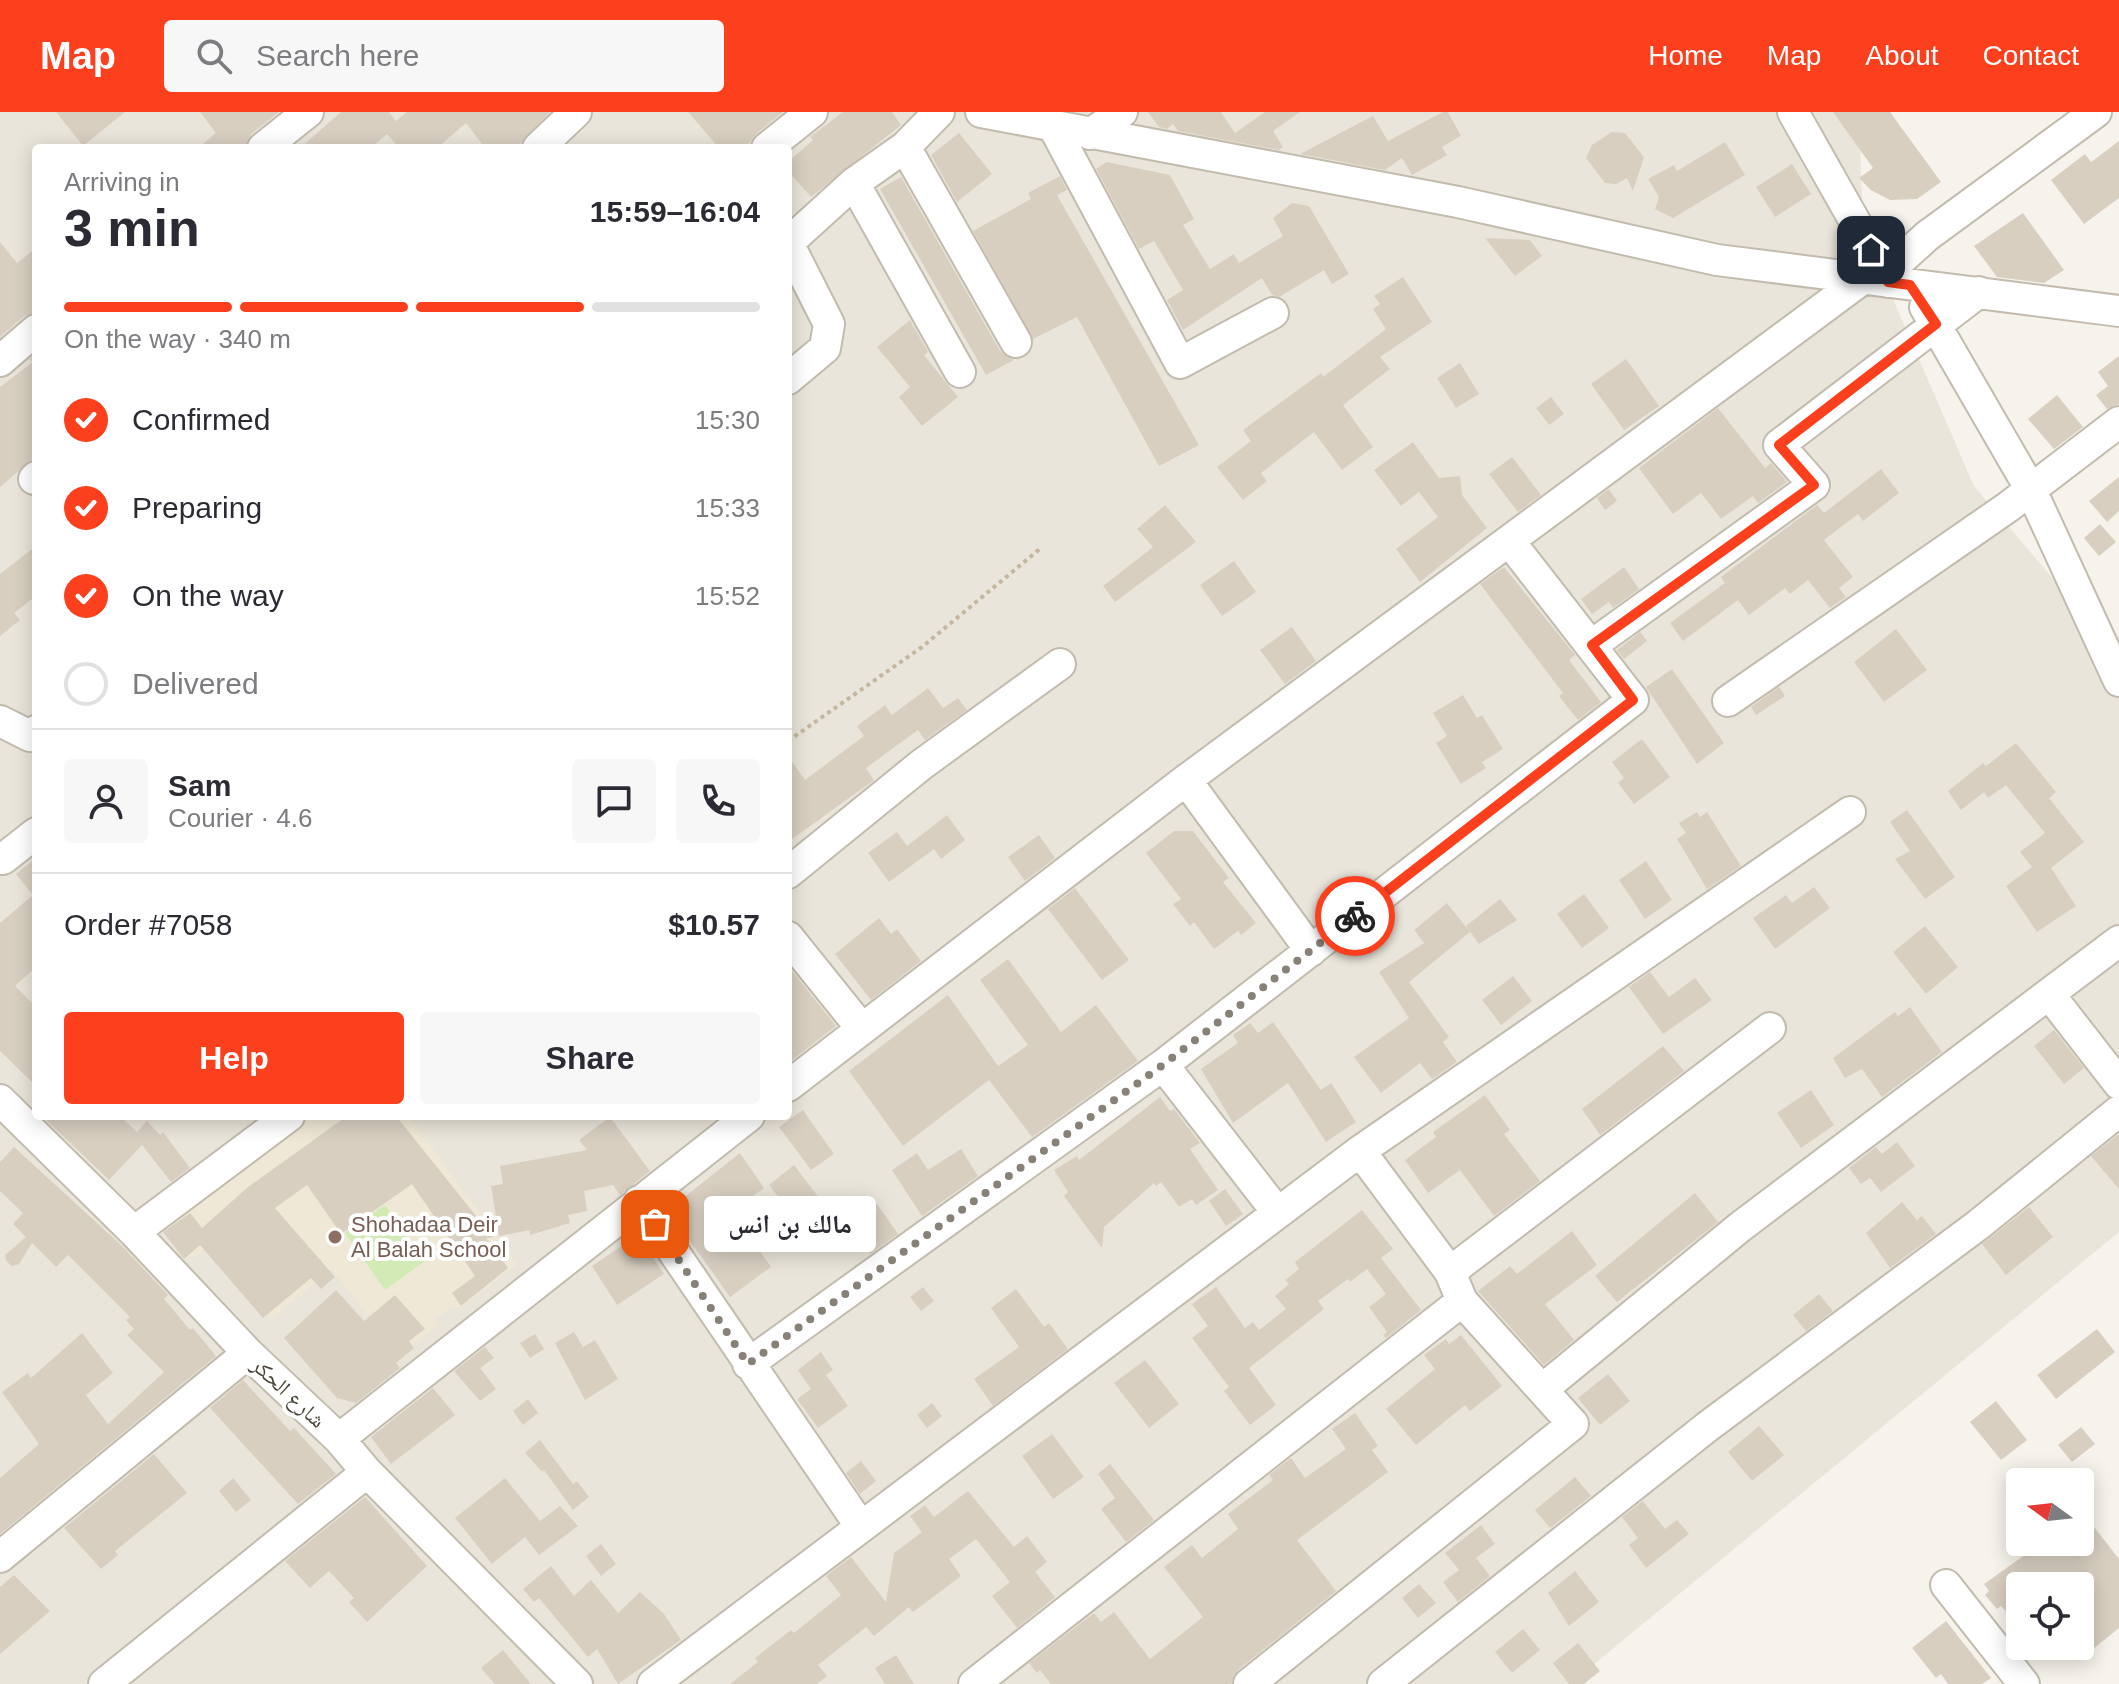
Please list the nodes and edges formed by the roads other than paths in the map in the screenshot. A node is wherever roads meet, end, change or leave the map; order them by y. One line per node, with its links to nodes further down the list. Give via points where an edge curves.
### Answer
1 (308, 112): 11 (street)
2 (576, 112): 12 (street)
3 (812, 112): 13 (street)
4 (939, 112): 14 (street)
5 (981, 112): 9 (street)
6 (1122, 112): 10 (street)
7 (1793, 112): 18 (street)
8 (2096, 112): 18 (street, via 1927,236)
9 (1053, 126): 10 (street); 21 (street, via 1180,363)
10 (1090, 134): 18 (street, via 1458,202 1717,260)
11 (268, 144)
12 (542, 144)
13 (772, 144)
14 (905, 147): 15 (street); 24 (street)
15 (854, 183): 16 (street); 26 (street)
16 (792, 239)
17 (792, 251): 27 (street, via 829,324 825,348)
18 (1888, 278): 19 (street); 22 (street); 30 (street)
19 (1979, 292): 20 (street); 22 (street)
20 (2119, 311)
21 (1273, 313)
22 (1936, 324): 29 (street); 31 (street, via 1779,445 1814,485)
23 (32, 333): 25 (street)
24 (1016, 342)
25 (0, 361)
26 (960, 372)
27 (792, 376)
28 (2119, 422): 29 (street)
29 (2031, 490): 33 (street); 34 (street)
30 (1510, 542): 31 (street); 37 (street)
31 (1592, 645): 44 (street, via 1633,700)
32 (1060, 664): 41 (street, via 921,765)
33 (2119, 681)
34 (1728, 701)
35 (0, 721): 36 (street)
36 (32, 734)
37 (1186, 780): 44 (street); 47 (street)
38 (1850, 812): 55 (street)
39 (32, 836): 40 (street)
40 (3, 859)
41 (792, 870)
42 (2119, 941): 45 (street)
43 (792, 942): 47 (street)
44 (1311, 951): 48 (street)
45 (2049, 994): 50 (street); 63 (street, via 1740,1227)
46 (1770, 1028): 59 (street)
47 (862, 1029): 49 (street)
48 (1163, 1065): 57 (street); 62 (street)
49 (792, 1083)
50 (2119, 1084)
51 (0, 1100): 58 (street, شارع الحكر)
52 (2119, 1111): 74 (street)
53 (284, 1120): 58 (street)
54 (744, 1120): 56 (street)
55 (1360, 1151): 57 (street); 59 (street)
56 (639, 1201): 62 (street); 64 (street)
57 (1277, 1212): 66 (street)
58 (134, 1232): 61 (street, شارع الحكر)
59 (1450, 1272): 60 (street)
60 (1462, 1301): 63 (street); 72 (street)
61 (248, 1353): 64 (street, شارع الحكر); 67 (street)
62 (748, 1364): 66 (street)
63 (1544, 1388): 73 (street, via 1573,1424)
64 (339, 1439): 65 (street, شارع الحكر)
65 (367, 1472): 69 (street); 70 (street, شارع الحكر)
66 (861, 1527): 71 (street)
67 (0, 1557)
68 (1946, 1585): 75 (street)
69 (104, 1684)
70 (577, 1684)
71 (653, 1684)
72 (974, 1684)
73 (1249, 1684)
74 (1383, 1684)
75 (2024, 1684)

